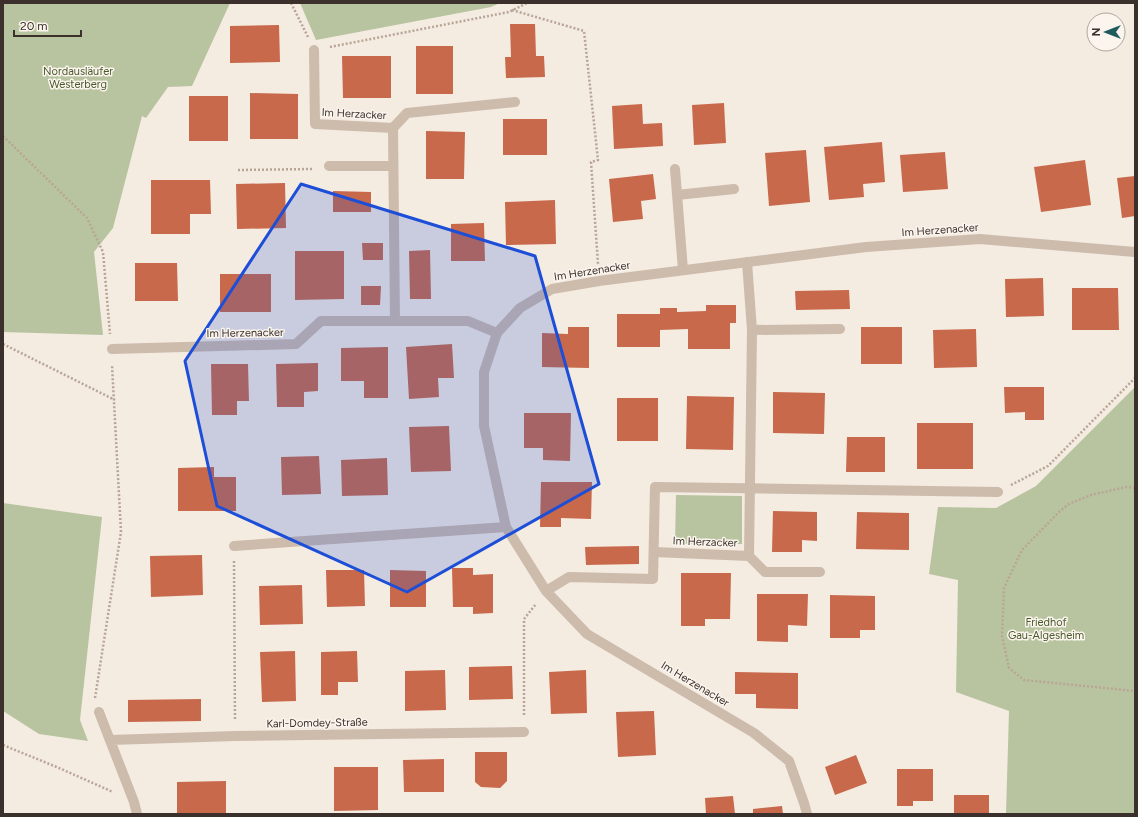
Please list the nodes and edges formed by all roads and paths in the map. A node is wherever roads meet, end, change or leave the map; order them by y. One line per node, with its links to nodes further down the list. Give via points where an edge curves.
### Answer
1 (291, 3): 4 (path)
2 (527, 3): 3 (path)
3 (512, 10): 4 (path); 17 (path, via 584,31 598,160 591,162)
4 (314, 50): 6 (street, Im Herzacker, via 315,124)
5 (515, 102): 6 (street, via 407,113)
6 (393, 128): 9 (street)
7 (3, 136): 23 (path, via 87,218 103,252)
8 (329, 166): 9 (street); 11 (path, via 313,169)
9 (393, 166): 18 (street)
10 (675, 169): 13 (street)
11 (238, 170)
12 (734, 189): 13 (street)
13 (677, 195): 16 (street)
14 (1135, 252): 15 (street, Im Herzenacker, via 980,239 866,247)
15 (747, 262): 16 (street, Im Herzenacker); 20 (street)
16 (683, 270): 17 (street, Im Herzenacker)
17 (599, 281): 21 (street, Im Herzenacker, via 552,288 520,308)
18 (395, 320): 21 (street, Im Herzenacker, via 468,321); 23 (street, Im Herzenacker, via 321,321 296,344)
19 (840, 329): 20 (street)
20 (752, 330): 26 (street)
21 (497, 333): 29 (street, Im Herzenacker, via 484,372 484,426)
22 (3, 344): 25 (path)
23 (112, 349): 25 (path)
24 (1135, 378): 28 (path, via 1048,466)
25 (114, 400): 36 (path, via 121,532 95,696)
26 (750, 488): 28 (street); 31 (street, via 655,487); 32 (street)
27 (1135, 488): 35 (path, via 1126,487 1092,495 1069,504 1022,550 1004,588 1002,636 1009,668 1024,680)
28 (998, 492)
29 (506, 527): 30 (street); 34 (street, Im Herzenacker)
30 (234, 546): 38 (path)
31 (654, 552): 32 (street, Im Herzacker); 34 (street, via 653,579 569,576)
32 (749, 556): 33 (street, Im Herzacker, via 765,572)
33 (820, 572)
34 (546, 592): 37 (path, via 524,620); 43 (street, Im Herzenacker, via 587,634 754,733 789,761)
35 (1135, 691)
36 (99, 712): 39 (street)
37 (524, 732): 38 (street, Karl-Domdey-Straße)
38 (235, 736): 39 (street, Karl-Domdey-Straße)
39 (110, 740): 41 (street)
40 (3, 745): 41 (path)
41 (134, 802): 42 (street)
42 (137, 814)
43 (807, 814)

